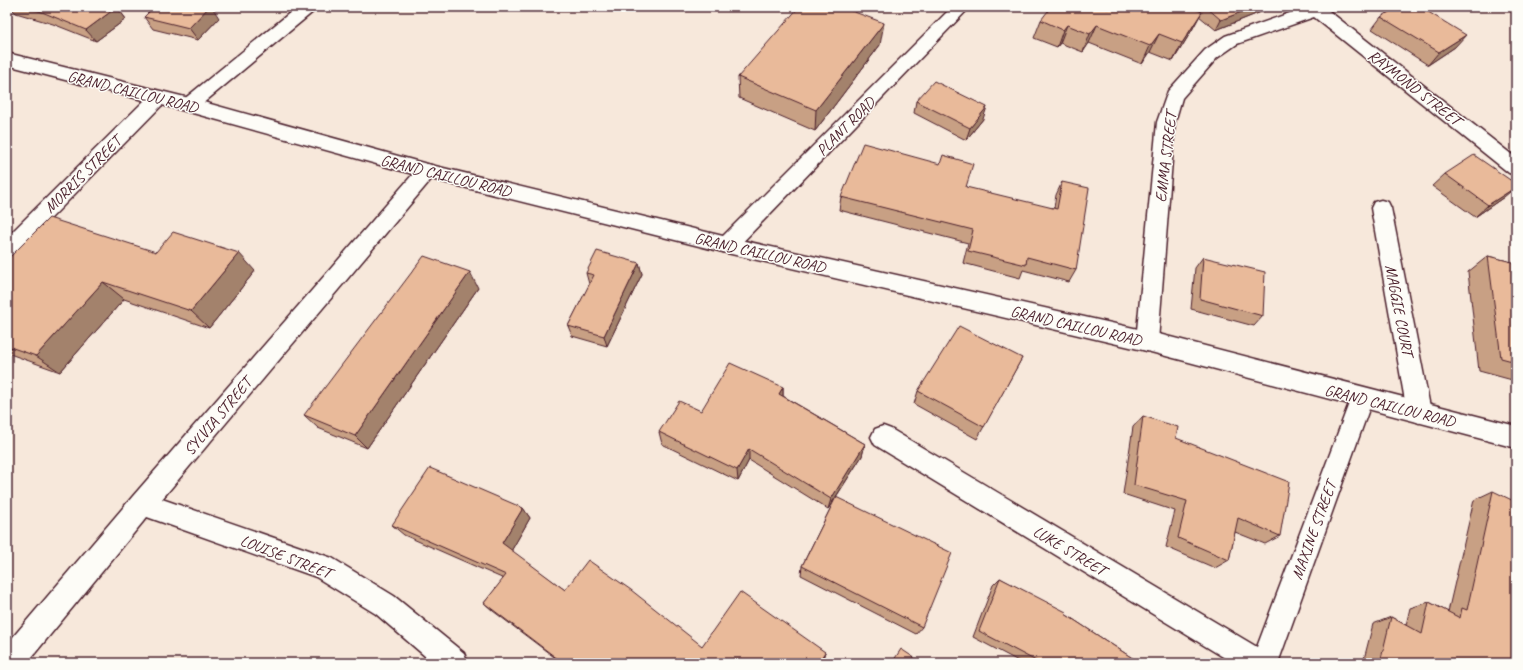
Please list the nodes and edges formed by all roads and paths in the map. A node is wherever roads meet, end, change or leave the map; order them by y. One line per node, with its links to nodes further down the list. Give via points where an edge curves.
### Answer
1 (308, 7): 6 (street)
2 (962, 7): 10 (street, PLANT ROAD)
3 (1315, 9): 7 (street, RAYMOND STREET); 12 (street, EMMA STREET, via 1231,40 1211,54 1174,96 1166,122)
4 (7, 59): 5 (street, GRAND CAILLOU ROAD)
5 (158, 98): 6 (street, GRAND CAILLOU ROAD); 11 (street, MORRIS STREET)
6 (189, 105): 8 (street, GRAND CAILLOU ROAD)
7 (1516, 168)
8 (427, 171): 10 (street, GRAND CAILLOU ROAD); 17 (street, SYLVIA STREET)
9 (1381, 208): 14 (street, MAGGIE COURT)
10 (727, 245): 12 (street, GRAND CAILLOU ROAD)
11 (7, 250)
12 (1147, 341): 13 (street, GRAND CAILLOU ROAD)
13 (1362, 398): 14 (street, GRAND CAILLOU ROAD); 21 (street, MAXINE STREET)
14 (1419, 412): 16 (street, GRAND CAILLOU ROAD)
15 (883, 437): 20 (street, LUKE STREET)
16 (1516, 437)
17 (142, 504): 18 (street, SYLVIA STREET); 19 (street, LOUISE STREET, via 323,567 385,605)
18 (10, 663)
19 (454, 663)
20 (1258, 663)
21 (1264, 663)

